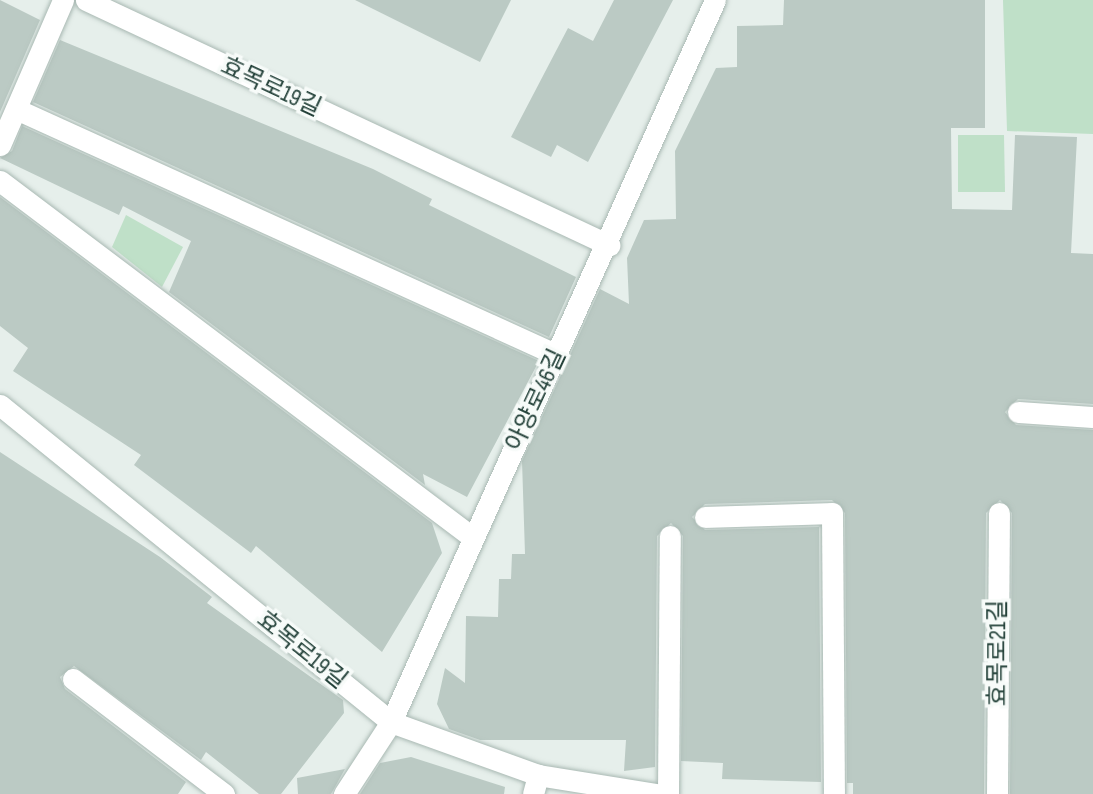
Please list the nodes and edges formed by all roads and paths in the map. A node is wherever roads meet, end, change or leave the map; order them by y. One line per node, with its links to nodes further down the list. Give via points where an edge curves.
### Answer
1 (63, 0): 4 (street)
2 (86, 0): 7 (street, 효목로19길)
3 (715, 0): 7 (street, 아양로46길)
4 (16, 109): 5 (street); 8 (street)
5 (0, 145)
6 (0, 181): 15 (street)
7 (609, 245): 8 (street, 아양로46길)
8 (557, 355): 15 (street, 아양로46길)
9 (0, 405): 17 (street, 효목로19길)
10 (1018, 412): 11 (street)
11 (1093, 418)
12 (999, 513): 24 (street, 효목로21길)
13 (705, 517): 23 (street, via 832,513)
14 (670, 536): 22 (street)
15 (472, 537): 17 (street, 아양로46길)
16 (73, 679): 19 (street)
17 (391, 722): 18 (street, 효목로19길); 20 (street, 아양로46길)
18 (535, 784): 21 (street, 효목로19길)
19 (224, 794)
20 (344, 794)
21 (655, 794)
22 (668, 794)
23 (834, 794)
24 (997, 794)

